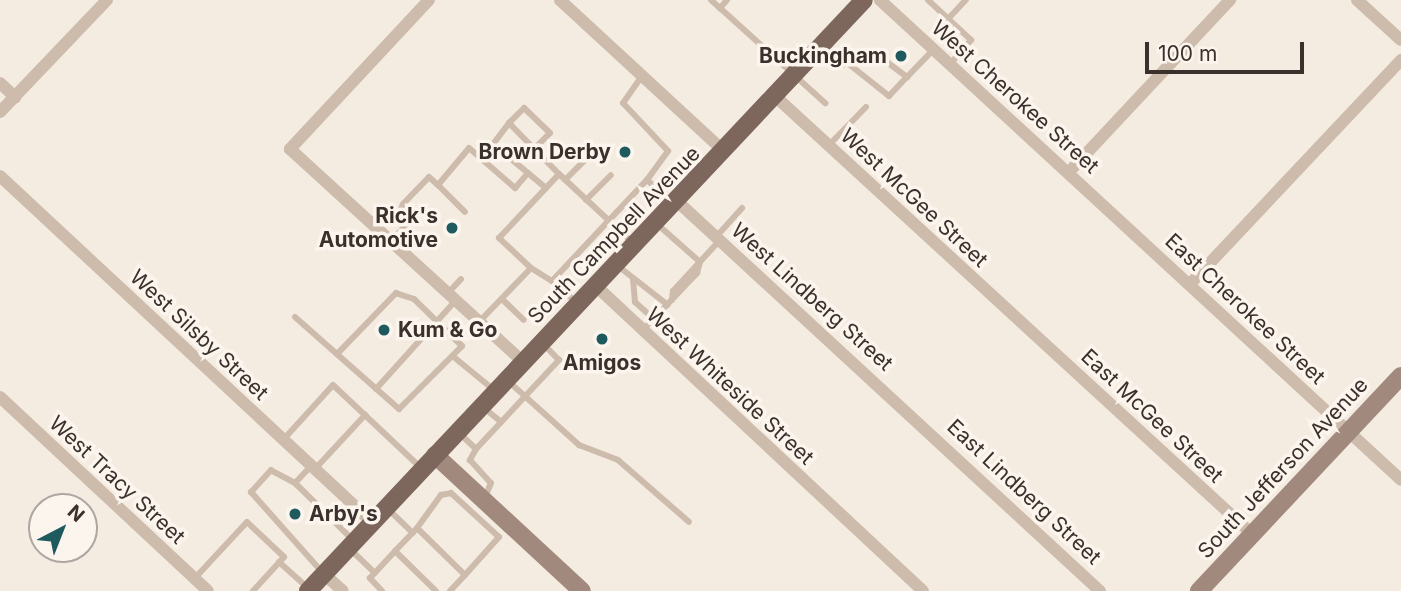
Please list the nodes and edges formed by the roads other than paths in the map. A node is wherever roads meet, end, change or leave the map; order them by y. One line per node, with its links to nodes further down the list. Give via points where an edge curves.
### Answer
1 (107, 0): 24 (street)
2 (429, 0): 51 (street, via 290,149)
3 (560, 0): 20 (street)
4 (711, 0): 12 (lane)
5 (727, 0): 12 (lane)
6 (864, 0): 15 (main road, South Campbell Avenue)
7 (880, 0): 16 (street, West Cherokee Street)
8 (929, 0): 13 (lane)
9 (966, 0): 13 (lane)
10 (1230, 0): 34 (street)
11 (1357, 0): 14 (street)
12 (720, 8): 21 (lane)
13 (948, 19): 18 (lane, via 971,40)
14 (1401, 40)
15 (820, 49): 19 (lane, via 840,66); 21 (main road, South Campbell Avenue)
16 (934, 49): 18 (street, West Cherokee Street); 22 (lane)
17 (1401, 61): 59 (street)
18 (950, 64): 34 (street, West Cherokee Street)
19 (850, 65): 22 (lane, via 872,51); 22 (lane, via 889,96)
20 (642, 76): 32 (street); 40 (lane, via 623,103 668,151)
21 (794, 77): 25 (main road, South Campbell Avenue); 26 (lane)
22 (907, 77)
23 (0, 83): 24 (street)
24 (15, 97): 28 (street)
25 (776, 97): 30 (street, West McGee Street); 32 (main road, South Campbell Avenue)
26 (825, 103)
27 (866, 107): 30 (lane)
28 (0, 112)
29 (509, 123): 31 (lane); 31 (lane, via 524,108 541,124 550,133); 35 (lane, via 493,144)
30 (829, 145): 70 (street, West McGee Street)
31 (535, 148): 36 (lane)
32 (725, 152): 44 (main road, South Campbell Avenue)
33 (589, 156): 39 (lane)
34 (1069, 172): 48 (street, West Cherokee Street)
35 (528, 173): 41 (lane, via 515,188 469,148); 42 (lane)
36 (559, 174): 39 (lane); 42 (lane)
37 (611, 175): 43 (lane)
38 (0, 176): 87 (street, West Silsby Street)
39 (565, 180): 43 (lane)
40 (647, 180): 44 (lane); 47 (lane)
41 (438, 185): 46 (lane); 51 (lane, via 429,177 403,204 400,213 407,224)
42 (546, 188): 55 (lane, via 499,239)
43 (586, 200): 47 (lane)
44 (677, 204): 49 (main road, South Campbell Avenue); 50 (street, West Lindberg Street)
45 (742, 208): 50 (lane)
46 (466, 212)
47 (609, 220): 52 (lane); 58 (lane)
48 (1125, 223): 59 (street, East Cherokee Street)
49 (657, 224): 52 (main road, South Campbell Avenue); 53 (lane)
50 (718, 238): 53 (lane); 83 (street, West Lindberg Street)
51 (391, 241): 61 (street)
52 (636, 246): 54 (main road, South Campbell Avenue)
53 (700, 262): 63 (lane)
54 (617, 265): 57 (lane); 60 (main road, South Campbell Avenue)
55 (531, 268): 58 (lane); 62 (lane)
56 (461, 279): 61 (lane)
57 (634, 279): 63 (lane); 66 (lane, via 635,302)
58 (552, 281): 64 (lane)
59 (1190, 284): 86 (street, East Cherokee Street)
60 (596, 286): 64 (main road, South Campbell Avenue); 71 (street, West Whiteside Street)
61 (452, 297): 67 (lane); 69 (street)
62 (502, 299): 68 (lane); 69 (lane)
63 (670, 302): 66 (lane)
64 (579, 304): 72 (main road, South Campbell Avenue)
65 (295, 317): 73 (lane)
66 (654, 319): 71 (lane)
67 (437, 320): 73 (lane, via 396,293); 74 (lane, via 460,341); 78 (lane)
68 (524, 320)
69 (479, 322): 75 (street)
70 (1026, 327): 100 (street, East McGee Street)
71 (643, 330): 116 (street, West Whiteside Street)
72 (541, 343): 75 (main road, South Campbell Avenue); 79 (lane, via 559,360)
73 (337, 354): 78 (lane)
74 (455, 358): 77 (lane); 78 (lane, via 403,408)
75 (523, 362): 77 (main road, South Campbell Avenue)
76 (1401, 376): 86 (street, South Jefferson Avenue)
77 (501, 386): 79 (lane); 81 (main road, South Campbell Avenue)
78 (376, 389)
79 (525, 396): 84 (lane); 97 (lane, via 579,445 630,469)
80 (0, 397): 107 (street, West Tracy Street)
81 (482, 406): 84 (lane); 85 (main road, South Campbell Avenue)
82 (365, 415): 87 (lane, via 333,384); 90 (lane); 91 (lane)
83 (920, 421): 117 (street, East Lindberg Street)
84 (501, 422): 88 (lane)
85 (457, 432): 88 (lane); 89 (main road, South Campbell Avenue)
86 (1348, 432): 92 (street, East Cherokee Street); 100 (street, South Jefferson Avenue)
87 (283, 440): 90 (street, West Silsby Street)
88 (477, 449): 94 (lane, via 471,463 491,483)
89 (435, 455): 91 (main road, South Campbell Avenue); 94 (street)
90 (313, 468): 93 (lane); 96 (street, West Silsby Street)
91 (422, 469): 95 (main road, South Campbell Avenue)
92 (1401, 480)
93 (295, 483): 101 (lane); 105 (lane, via 271,470 251,492)
94 (483, 499): 99 (street)
95 (386, 507): 96 (main road, South Campbell Avenue); 98 (lane)
96 (372, 522): 101 (main road, South Campbell Avenue)
97 (689, 522)
98 (415, 530): 99 (lane, via 441,495 452,493); 102 (lane); 106 (lane)
99 (505, 531): 106 (lane); 115 (street)
100 (1252, 534): 118 (street, South Jefferson Avenue)
101 (351, 544): 104 (lane); 105 (main road, South Campbell Avenue)
102 (395, 551): 104 (lane); 113 (lane)
103 (279, 562): 107 (lane, via 284,557 247,522); 108 (lane); 109 (lane)
104 (375, 573): 112 (lane, via 370,578)
105 (324, 574): 109 (main road, South Campbell Avenue); 111 (street)
106 (465, 575): 114 (lane)
107 (195, 579): 110 (street, West Tracy Street)
108 (255, 590)
109 (309, 590)
110 (208, 591)
111 (343, 591)
112 (383, 591)
113 (436, 591)
114 (450, 591)
115 (582, 591)
116 (923, 591)
117 (1100, 591)
118 (1199, 591)

